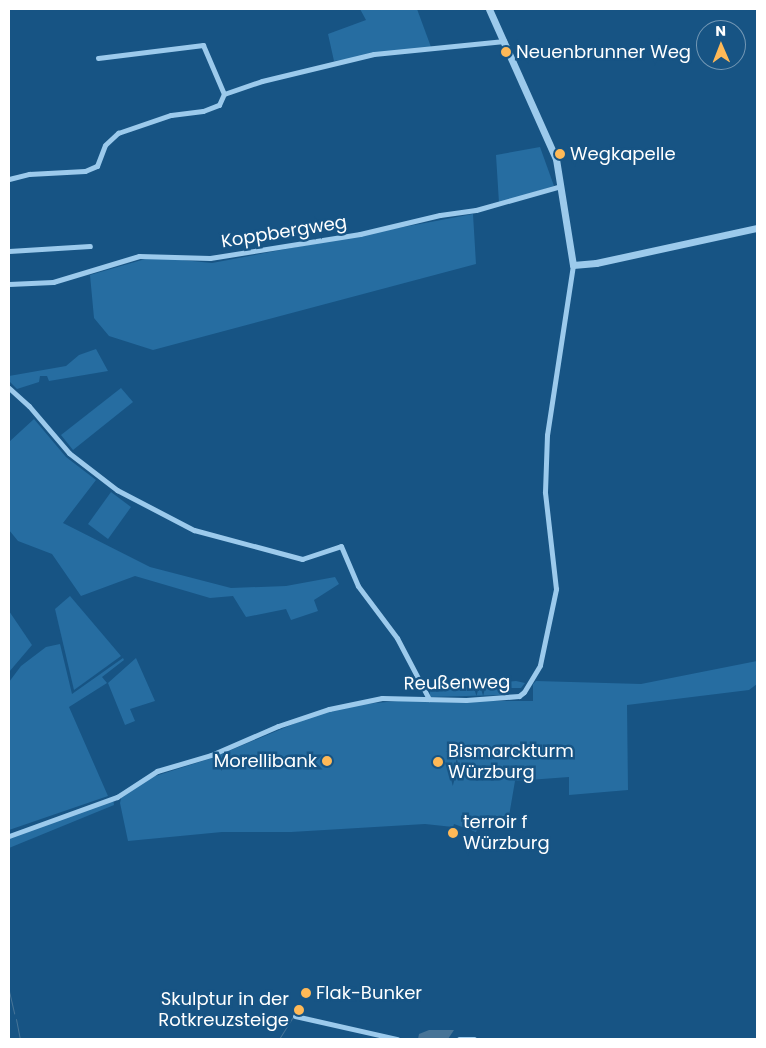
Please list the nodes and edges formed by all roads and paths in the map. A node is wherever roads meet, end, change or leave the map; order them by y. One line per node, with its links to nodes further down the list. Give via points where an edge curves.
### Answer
1 (489, 9): 2 (street)
2 (504, 41): 4 (street, via 366,56); 6 (street, via 550,144)
3 (98, 58): 4 (street, via 203,45)
4 (224, 94): 5 (street, via 218,105 210,108 172,115 118,132 104,145 97,166)
5 (9, 179)
6 (562, 186): 10 (street); 11 (street, Koppbergweg, via 476,210 360,234 210,258 139,256 53,282)
7 (757, 228): 10 (street, via 596,263)
8 (90, 246): 9 (street)
9 (9, 251)
10 (573, 264): 13 (street, Reußenweg, via 547,435 545,492 556,589 540,665 532,683 518,696)
11 (9, 284)
12 (9, 388): 13 (street, via 29,406 69,454 118,490 194,530 302,559 341,546 358,586 397,638)
13 (429, 699): 14 (street, Reußenweg, via 382,698 307,716 211,755 157,771 116,797)
14 (9, 836)
15 (295, 1016): 16 (street)
16 (396, 1039)
17 (460, 1039): 18 (street)
18 (474, 1039)

